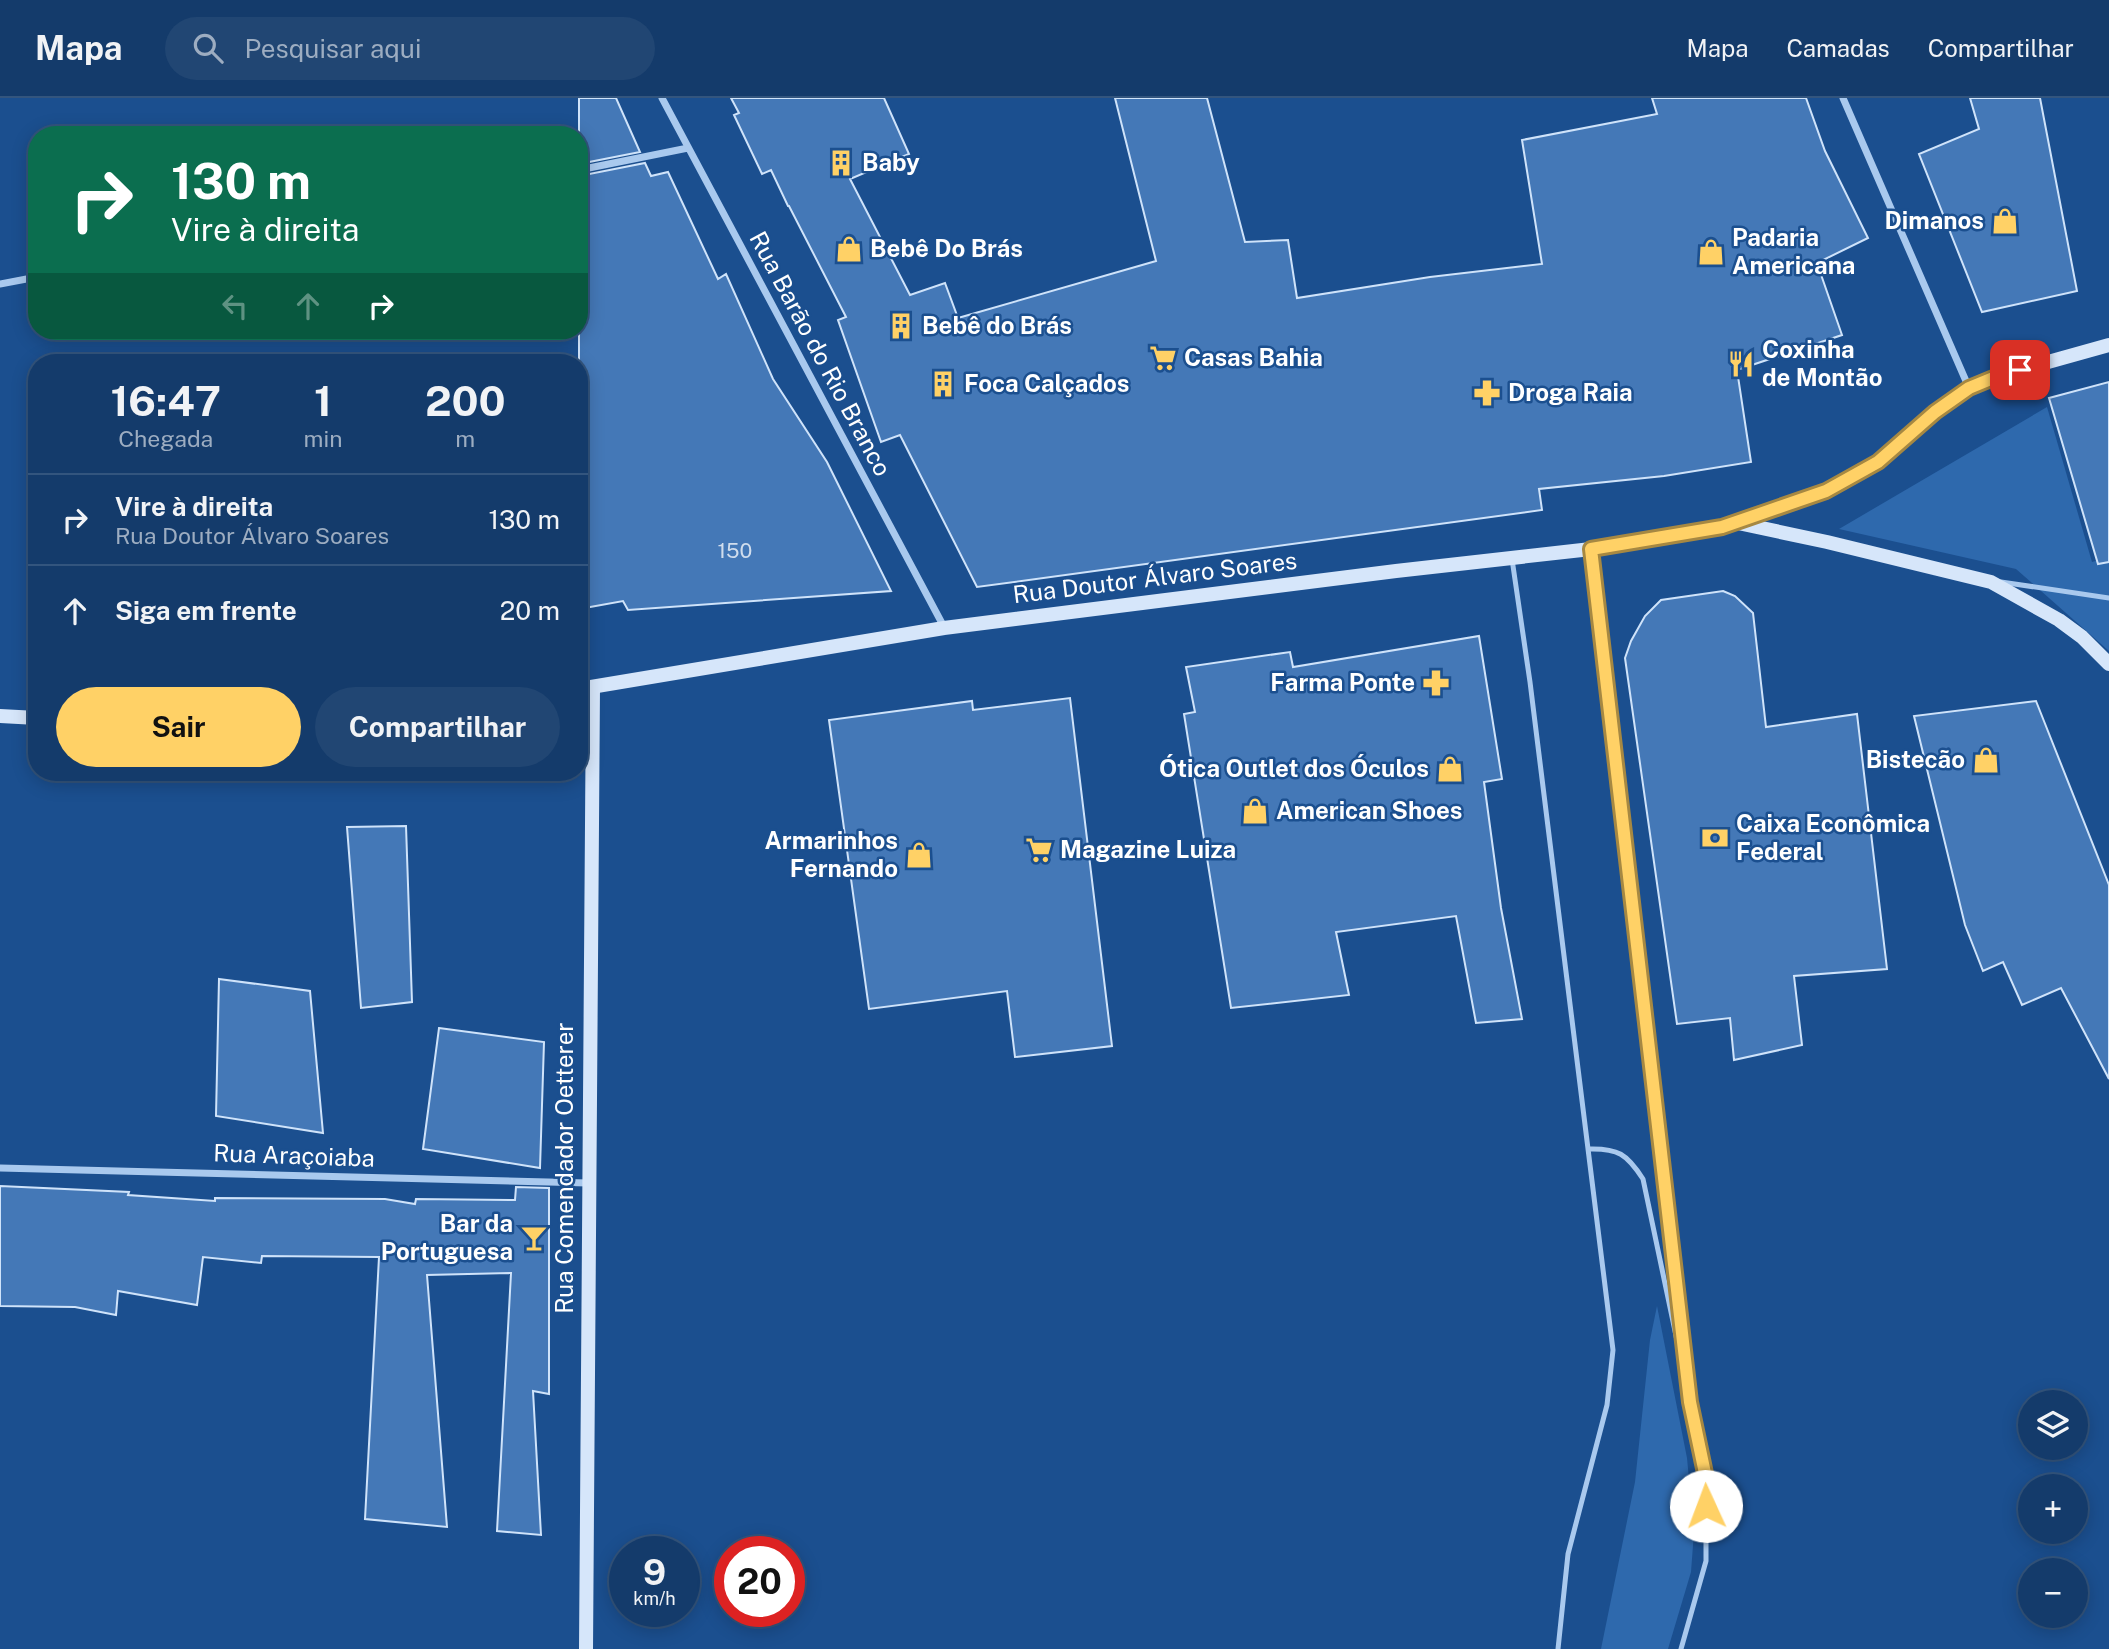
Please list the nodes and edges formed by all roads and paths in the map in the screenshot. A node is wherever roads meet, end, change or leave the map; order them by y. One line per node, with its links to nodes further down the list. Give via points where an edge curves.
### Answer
1 (662, 98): 3 (street, Rua Barão do Rio Branco)
2 (1843, 98): 8 (street)
3 (688, 148): 4 (street); 14 (street, Rua Barão do Rio Branco)
4 (588, 168)
5 (28, 279): 6 (street)
6 (0, 284)
7 (2109, 345): 8 (main road)
8 (1969, 388): 9 (main road, via 1878,462 1826,491)
9 (1737, 523): 10 (main road, Rua Doutor Álvaro Soares); 12 (main road)
10 (1591, 549): 11 (main road, Rua Doutor Álvaro Soares); 23 (lane)
11 (1512, 559): 14 (main road, Rua Doutor Álvaro Soares); 20 (lane)
12 (1978, 578): 13 (lane); 15 (main road, via 2059,620)
13 (2109, 598)
14 (944, 628): 16 (main road, Rua Doutor Álvaro Soares)
15 (2109, 663)
16 (588, 688)
17 (0, 716): 18 (main road)
18 (28, 718)
19 (586, 781): 22 (main road, Rua Comendador Oetterer)
20 (1588, 1149): 23 (lane, via 1609,1148 1630,1159 1643,1179); 25 (lane, via 1613,1350 1607,1405 1568,1554)
21 (0, 1168): 22 (street, Rua Araçoiaba)
22 (587, 1183): 24 (main road, Rua Comendador Oetterer)
23 (1690, 1402): 26 (lane, via 1706,1478 1706,1561)
24 (586, 1649)
25 (1558, 1649)
26 (1681, 1649)

